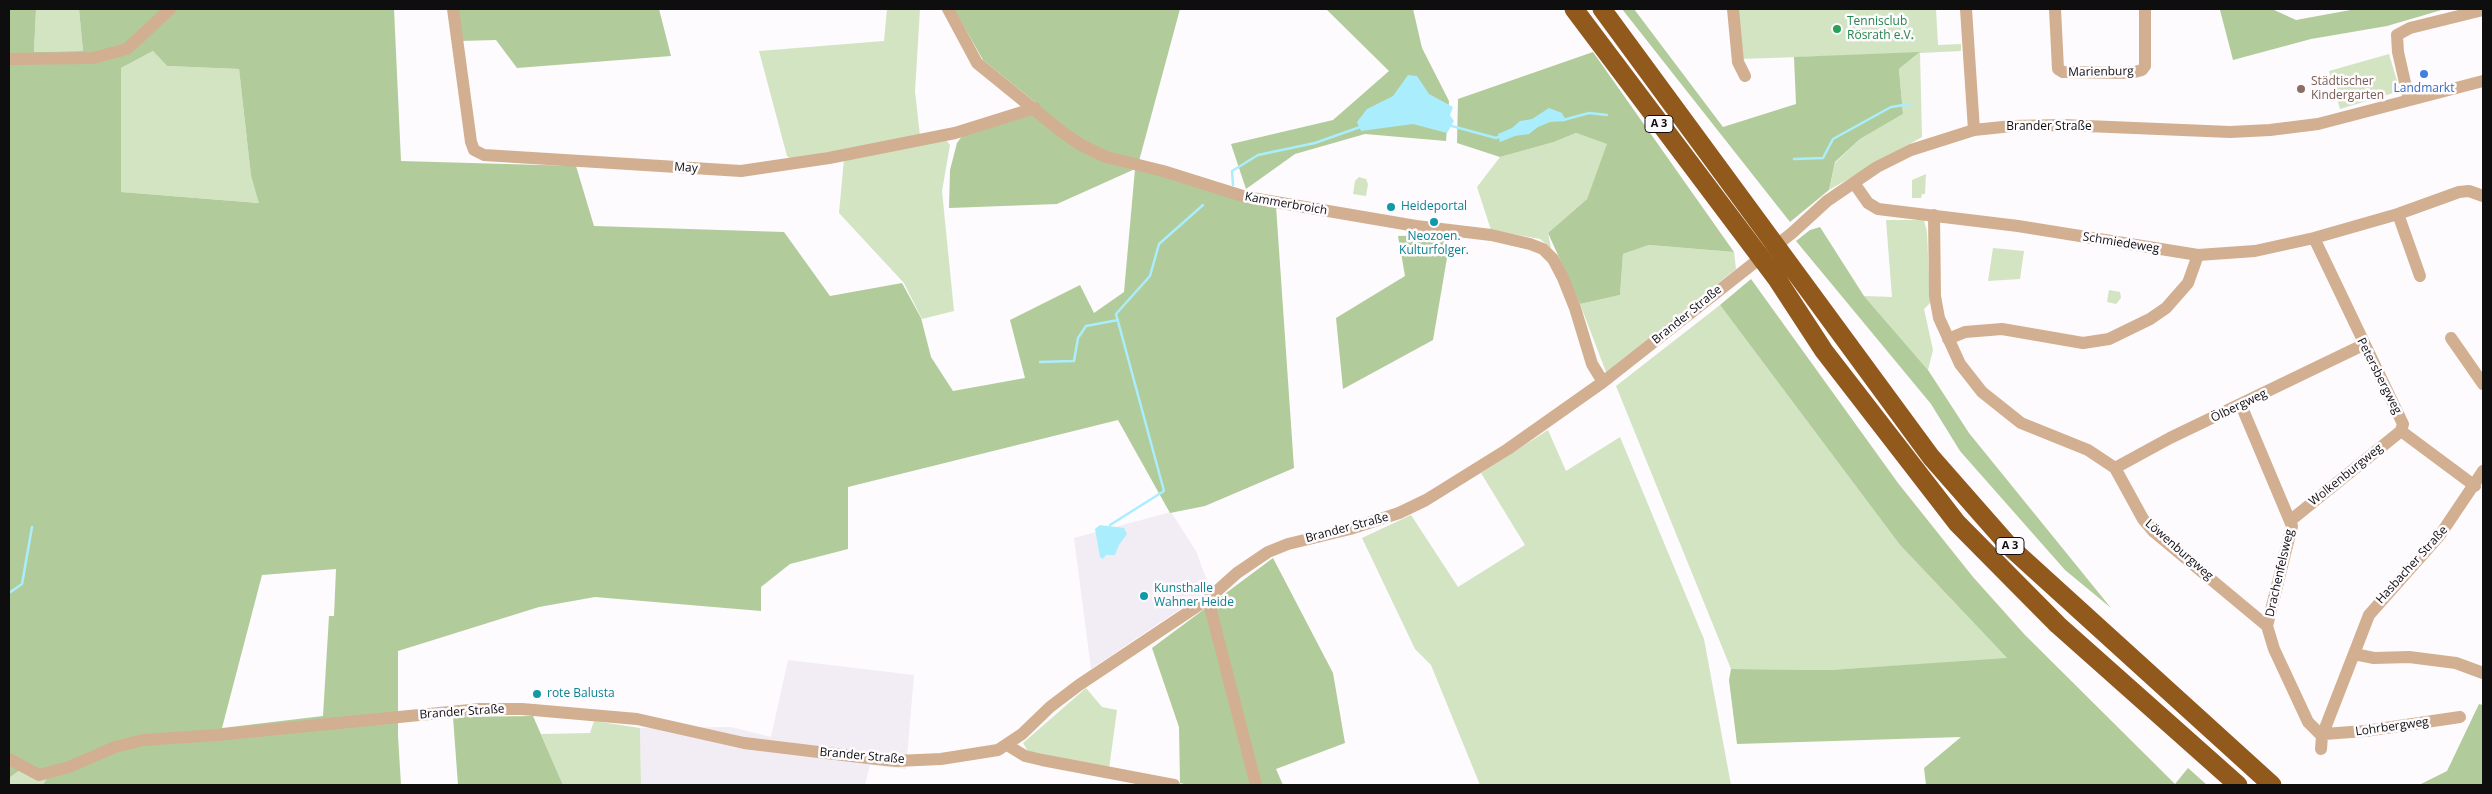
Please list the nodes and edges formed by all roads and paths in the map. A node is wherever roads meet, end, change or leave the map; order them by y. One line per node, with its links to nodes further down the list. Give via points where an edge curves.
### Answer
1 (170, 9): 11 (street, via 127,49 93,58)
2 (454, 9): 15 (street, May, via 471,142 474,150 484,155 741,171 829,158 955,133)
3 (948, 9): 15 (street, Kammerbroich, via 976,63)
4 (1574, 9): 45 (highway, A 3, via 1777,279 1824,351 1957,523 2058,625)
5 (1602, 9): 46 (highway, A 3, via 1931,457 2011,548)
6 (1733, 9): 12 (street, via 1738,62)
7 (1966, 9): 16 (street)
8 (2055, 9): 9 (street, Marienburg, via 2058,69 2063,72 2131,73 2145,66)
9 (2145, 9)
10 (2483, 10): 14 (street, via 2410,28 2397,35)
11 (9, 59)
12 (1744, 76)
13 (2483, 81): 14 (street, Brander Straße)
14 (2409, 100): 16 (street, Brander Straße, via 2318,124 2270,130 2230,132 2064,125)
15 (1035, 108): 27 (street, Kammerbroich, via 1081,145 1106,157 1246,197 1416,226 1491,235 1543,250 1563,278 1592,364)
16 (1974, 130): 17 (street, Brander Straße, via 1911,150)
17 (1854, 183): 20 (street, Schmiedeweg, via 1872,206); 27 (street, Brander Straße)
18 (2483, 196): 19 (street, Schmiedeweg, via 2469,191 2459,192)
19 (2398, 214): 21 (street, Schmiedeweg); 23 (street)
20 (1934, 215): 22 (street, Schmiedeweg); 25 (street, Löwenburgweg, via 1935,296)
21 (2314, 238): 22 (street, Schmiedeweg, via 2255,252); 26 (street, Petersbergweg)
22 (2198, 255): 25 (street, via 2188,283 2166,308 2109,340 2084,343 2002,329 1965,332)
23 (2420, 276)
24 (2451, 338): 28 (street)
25 (1948, 339): 31 (street, Löwenburgweg, via 1960,364 1982,392 2004,411 2041,432 2088,450)
26 (2364, 345): 29 (street, Ölbergweg); 30 (street, Petersbergweg, via 2404,424)
27 (1603, 382): 35 (street, Brander Straße, via 1540,428 1426,500 1372,523 1268,552 1237,573)
28 (2483, 384)
29 (2241, 405): 31 (street, Ölbergweg); 34 (street)
30 (2401, 431): 33 (street, Petersbergweg); 34 (street, Wolkenburgweg)
31 (2115, 468): 36 (street, Löwenburgweg, via 2143,519 2154,532)
32 (2483, 471): 33 (street, Hasbacher Straße)
33 (2475, 486): 37 (street, Hasbacher Straße, via 2438,538 2375,606)
34 (2291, 520): 36 (street, Drachenfelsweg, via 2292,532)
35 (1208, 599): 41 (street, Brander Straße, via 1078,685); 44 (street)
36 (2267, 626): 40 (street, via 2308,722)
37 (2354, 654): 38 (street, via 2374,658 2409,656 2456,663); 40 (street, Hasbacher Straße)
38 (2483, 673)
39 (2460, 717): 40 (street, Lohrbergweg)
40 (2322, 740)
41 (1007, 745): 42 (street, Brander Straße, via 993,752 965,757 896,761 744,743 637,720 543,709 480,709 143,740 39,775); 43 (street, via 1025,756)
42 (9, 759)
43 (1174, 785)
44 (1256, 785)
45 (2238, 785)
46 (2272, 785)

